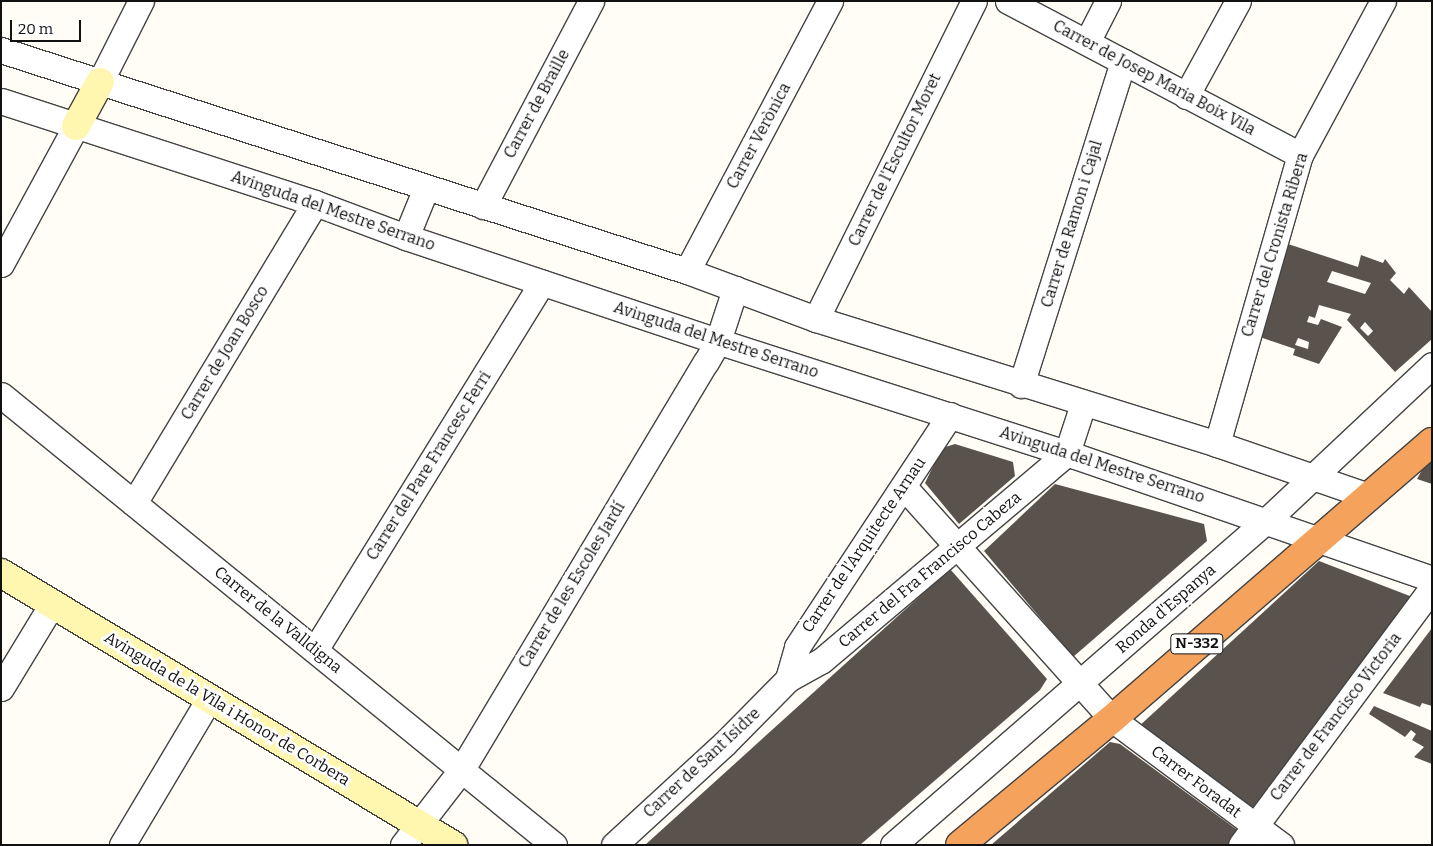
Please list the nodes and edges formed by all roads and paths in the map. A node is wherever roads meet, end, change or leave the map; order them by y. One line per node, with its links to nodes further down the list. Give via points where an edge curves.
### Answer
1 (141, 1): 12 (street)
2 (591, 1): 19 (street, Carrer de Braille)
3 (830, 1): 22 (street, Carrer Verònica)
4 (974, 1): 25 (street, Carrer de l'Escultor Moret)
5 (1008, 1): 9 (street, Carrer de Josep Maria Boix Vila)
6 (1108, 1): 9 (street)
7 (1238, 1): 13 (street)
8 (1382, 1): 16 (street, Carrer del Cronista Ribera)
9 (1086, 42): 11 (street, Carrer de Josep Maria Boix Vila)
10 (1, 50): 12 (street)
11 (1123, 62): 13 (street, Carrer de Josep Maria Boix Vila); 28 (street, Carrer de Ramon i Cajal)
12 (100, 82): 15 (street); 17 (street)
13 (1186, 96): 16 (street, Carrer de Josep Maria Boix Vila)
14 (1, 101): 15 (street, Avinguda del Mestre Serrano)
15 (76, 126): 18 (street, Avinguda del Mestre Serrano); 21 (street)
16 (1300, 155): 33 (street, Carrer del Cronista Ribera)
17 (426, 188): 19 (street); 20 (street)
18 (315, 203): 20 (street, Avinguda del Mestre Serrano); 38 (street, Carrer de Joan Bosco)
19 (483, 206): 22 (street)
20 (406, 237): 23 (street, Avinguda del Mestre Serrano)
21 (1, 264)
22 (688, 271): 24 (street)
23 (542, 282): 26 (street, Avinguda del Mestre Serrano); 46 (street, Carrer del Pare Francesc Ferri)
24 (736, 289): 25 (street); 26 (street, Carrer de les Escoles Jardí)
25 (816, 319): 28 (street)
26 (718, 341): 31 (street, Avinguda del Mestre Serrano); 52 (street, Carrer de les Escoles Jardí)
27 (1432, 365): 35 (street, Ronda d'Espanya)
28 (1022, 385): 30 (street)
29 (1, 395): 38 (street, Carrer de la Valldigna)
30 (1083, 404): 33 (street); 34 (street)
31 (950, 416): 34 (street, Avinguda del Mestre Serrano); 36 (street, Carrer de l'Arquitecte Arnau)
32 (1432, 442): 37 (highway, N-332)
33 (1217, 444): 35 (street)
34 (1067, 453): 39 (street, Avinguda del Mestre Serrano); 41 (street, Carrer del Fra Francisco Cabeza)
35 (1311, 478): 37 (street); 39 (street, Ronda d'Espanya)
36 (904, 487): 41 (street, Carrer Foradat); 47 (street, Carrer de l'Arquitecte Arnau, via 797,647)
37 (1368, 496): 40 (highway, N-332)
38 (134, 503): 46 (street, Carrer de la Valldigna)
39 (1267, 520): 40 (street, Avinguda del Mestre Serrano); 48 (street, Ronda d'Espanya)
40 (1317, 538): 43 (street, Avinguda del Mestre Serrano); 51 (highway, N-332)
41 (958, 548): 47 (street, Carrer del Fra Francisco Cabeza, via 821,661); 48 (street, Carrer Foradat)
42 (1, 573): 45 (street, Avinguda de la Vila i Honor de Corbera)
43 (1432, 579)
44 (1432, 588): 54 (street, Carrer de Francisco Victoria)
45 (52, 604): 49 (street); 50 (street, Avinguda de la Vila i Honor de Corbera)
46 (315, 650): 52 (street, Carrer de la Valldigna)
47 (788, 679): 59 (street, Carrer de Sant Isidre, via 724,744)
48 (1080, 683): 51 (street, Carrer Foradat); 60 (street, Ronda d'Espanya)
49 (1, 688)
50 (209, 700): 53 (street, Avinguda de la Vila i Honor de Corbera); 55 (street)
51 (1112, 719): 54 (street, Carrer Foradat); 61 (highway, N-332)
52 (462, 769): 53 (street, Carrer de les Escoles Jardí); 58 (street, Carrer de la Valldigna)
53 (421, 825): 56 (street, Carrer de les Escoles Jardí); 57 (street, Avinguda de la Vila i Honor de Corbera)
54 (1248, 835): 62 (street, Carrer Foradat)
55 (122, 845)
56 (402, 845)
57 (453, 845)
58 (554, 845)
59 (614, 845)
60 (893, 845)
61 (960, 845)
62 (1281, 845)

